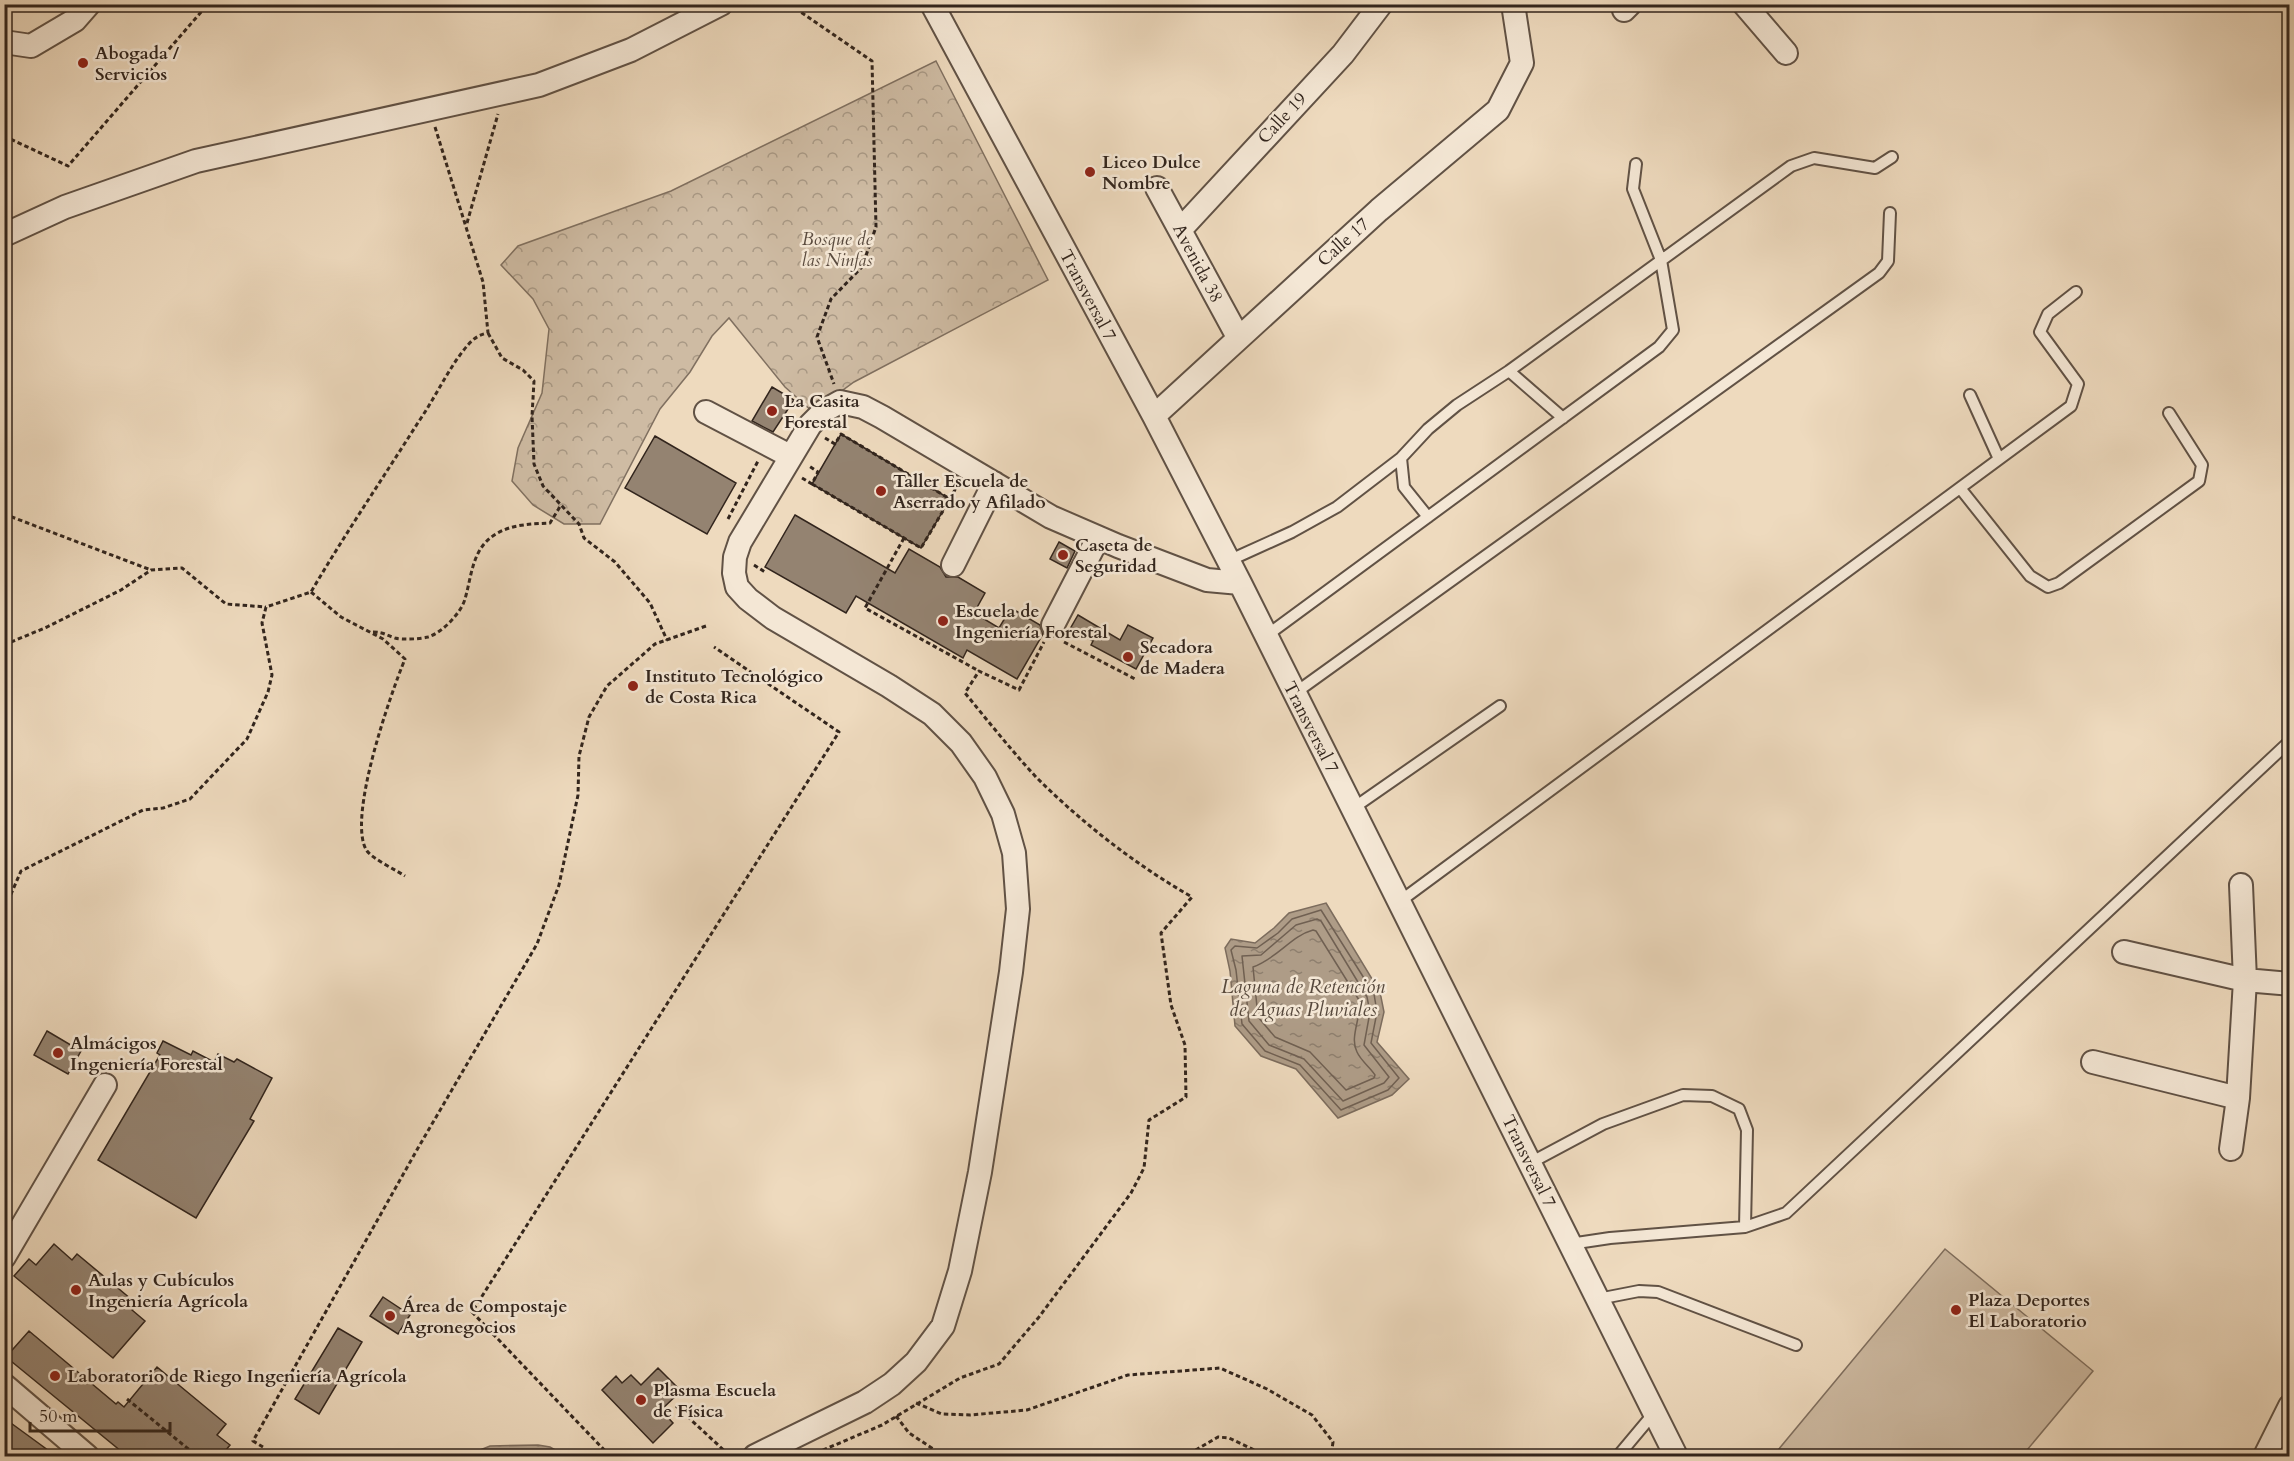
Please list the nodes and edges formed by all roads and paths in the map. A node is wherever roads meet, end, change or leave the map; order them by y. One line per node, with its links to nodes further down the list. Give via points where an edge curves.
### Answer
1 (89, 4): 9 (street, via 75,20 31,46)
2 (207, 4): 13 (path, via 68,166)
3 (722, 4): 11 (street, via 631,50 539,85)
4 (789, 4): 27 (path, via 872,61 876,227 862,267 831,299 817,337)
5 (932, 4): 30 (street, Transversal 7)
6 (1381, 4): 19 (street, Calle 19, via 1343,54)
7 (1513, 4): 24 (street, Calle 17, via 1522,63 1498,110)
8 (1744, 4): 10 (street)
9 (4, 42)
10 (1786, 53)
11 (504, 93): 12 (street); 18 (path)
12 (428, 110): 18 (path); 20 (street, via 196,161 65,207)
13 (4, 136)
14 (1892, 157): 21 (lane, via 1875,168 1814,158 1791,166)
15 (1636, 164): 21 (lane, via 1632,189)
16 (1157, 188): 19 (street, Avenida 38)
17 (1890, 213): 63 (lane, via 1888,261 1879,273)
18 (466, 225): 23 (path, via 483,282)
19 (1180, 230): 24 (street, Avenida 38)
20 (4, 235)
21 (1661, 260): 25 (lane); 31 (lane, via 1673,330 1659,348)
22 (2076, 292): 35 (lane, via 2048,314 2040,332 2078,384 2071,406)
23 (488, 333): 42 (path, via 502,358 534,381 534,464 543,486); 52 (path, via 478,335 443,379)
24 (1238, 337): 30 (street, Calle 17)
25 (1509, 371): 31 (lane); 34 (lane, via 1457,405)
26 (1970, 395): 35 (lane)
27 (840, 402): 36 (street, via 831,405 810,425); 38 (street, via 863,407)
28 (706, 412): 33 (street)
29 (2169, 413): 40 (lane, via 2202,465 2199,482 2059,583 2048,586 2030,576)
30 (1154, 416): 48 (street, Transversal 7)
31 (1563, 418): 44 (lane)
32 (818, 433): 41 (path, via 835,444 841,434)
33 (767, 444): 36 (street); 45 (path)
34 (1401, 458): 44 (lane, via 1404,487); 48 (lane, via 1337,507)
35 (1999, 459): 40 (lane)
36 (796, 464): 39 (path); 39 (path, via 818,472); 96 (street, via 740,542 735,557 737,587 773,618 932,714 961,743 985,777 1003,814 1014,853 1018,909 980,1172 960,1271 943,1326 916,1362 892,1384 865,1402)
37 (963, 476): 41 (path)
38 (994, 483): 46 (street, via 1051,517); 49 (street)
39 (812, 484): 47 (path)
40 (1960, 488): 69 (lane)
41 (950, 499): 47 (path, via 921,548)
42 (561, 505): 56 (path, via 550,523 517,526 495,534 479,551 470,571 465,601 445,628 427,637 396,638); 58 (path, via 579,524 584,537 615,562 650,603)
43 (4, 514): 50 (path)
44 (1428, 517): 57 (lane)
45 (726, 523)
46 (1098, 537): 51 (street, via 1207,580); 55 (street)
47 (904, 538): 61 (path, via 866,608)
48 (1228, 561): 51 (street, Transversal 7)
49 (953, 565)
50 (151, 570): 53 (path, via 182,568 226,604); 59 (path, via 121,590)
51 (1240, 584): 57 (street, Transversal 7)
52 (311, 592): 53 (path); 56 (path, via 341,616)
53 (266, 607): 71 (path, via 262,623 272,675 247,739 190,799 143,810 21,871 5,908)
54 (706, 626): 58 (path)
55 (1051, 629): 61 (path, via 1019,690); 62 (path)
56 (371, 632): 67 (path, via 405,659 377,738 361,835 367,852)
57 (1266, 636): 63 (street, Transversal 7)
58 (667, 640): 91 (path, via 655,644 608,686 589,717 559,885 537,944 253,1441)
59 (4, 645)
60 (714, 647): 95 (path, via 839,732 472,1312)
61 (979, 671): 86 (path, via 965,693 1037,777 1153,874 1192,897 1161,933 1171,1005 1185,1045 1186,1097 1149,1120 1144,1168 1131,1193 999,1364 960,1378)
62 (1137, 680)
63 (1294, 693): 66 (street, Transversal 7)
64 (1500, 706): 66 (lane)
65 (2289, 741): 79 (lane, via 1786,1213)
66 (1352, 809): 69 (street, Transversal 7)
67 (405, 876)
68 (2241, 885): 72 (street)
69 (1399, 902): 78 (street, Transversal 7)
70 (2124, 952): 72 (street)
71 (4, 961)
72 (2245, 980): 73 (street); 76 (street)
73 (2289, 984)
74 (2093, 1062): 76 (street)
75 (105, 1085): 81 (street)
76 (2238, 1098): 77 (street)
77 (2231, 1149)
78 (1530, 1162): 79 (lane, via 1603,1124 1683,1095 1712,1096 1739,1109 1747,1130); 80 (street, Transversal 7)
79 (1745, 1227): 80 (lane)
80 (1570, 1244): 82 (street, Transversal 7)
81 (4, 1257)
82 (1597, 1299): 83 (lane, via 1639,1291 1658,1292); 89 (street, Transversal 7)
83 (1796, 1345)
84 (4, 1385): 93 (street)
85 (127, 1399): 94 (path)
86 (916, 1403): 90 (path); 101 (path, via 942,1414 1027,1410 1128,1375 1221,1368 1312,1415 1333,1442)
87 (676, 1406): 92 (path)
88 (2289, 1406): 104 (street)
89 (1654, 1413): 102 (lane); 103 (street, Transversal 7)
90 (896, 1416): 97 (path); 98 (path, via 909,1433)
91 (263, 1447)
92 (729, 1455)
93 (87, 1456)
94 (196, 1456)
95 (610, 1456)
96 (755, 1456)
97 (809, 1456)
98 (944, 1456)
99 (1174, 1456): 100 (path, via 1194,1451 1218,1437 1229,1437)
100 (1267, 1456)
101 (1331, 1456)
102 (1618, 1456)
103 (1676, 1456)
104 (2265, 1456)

